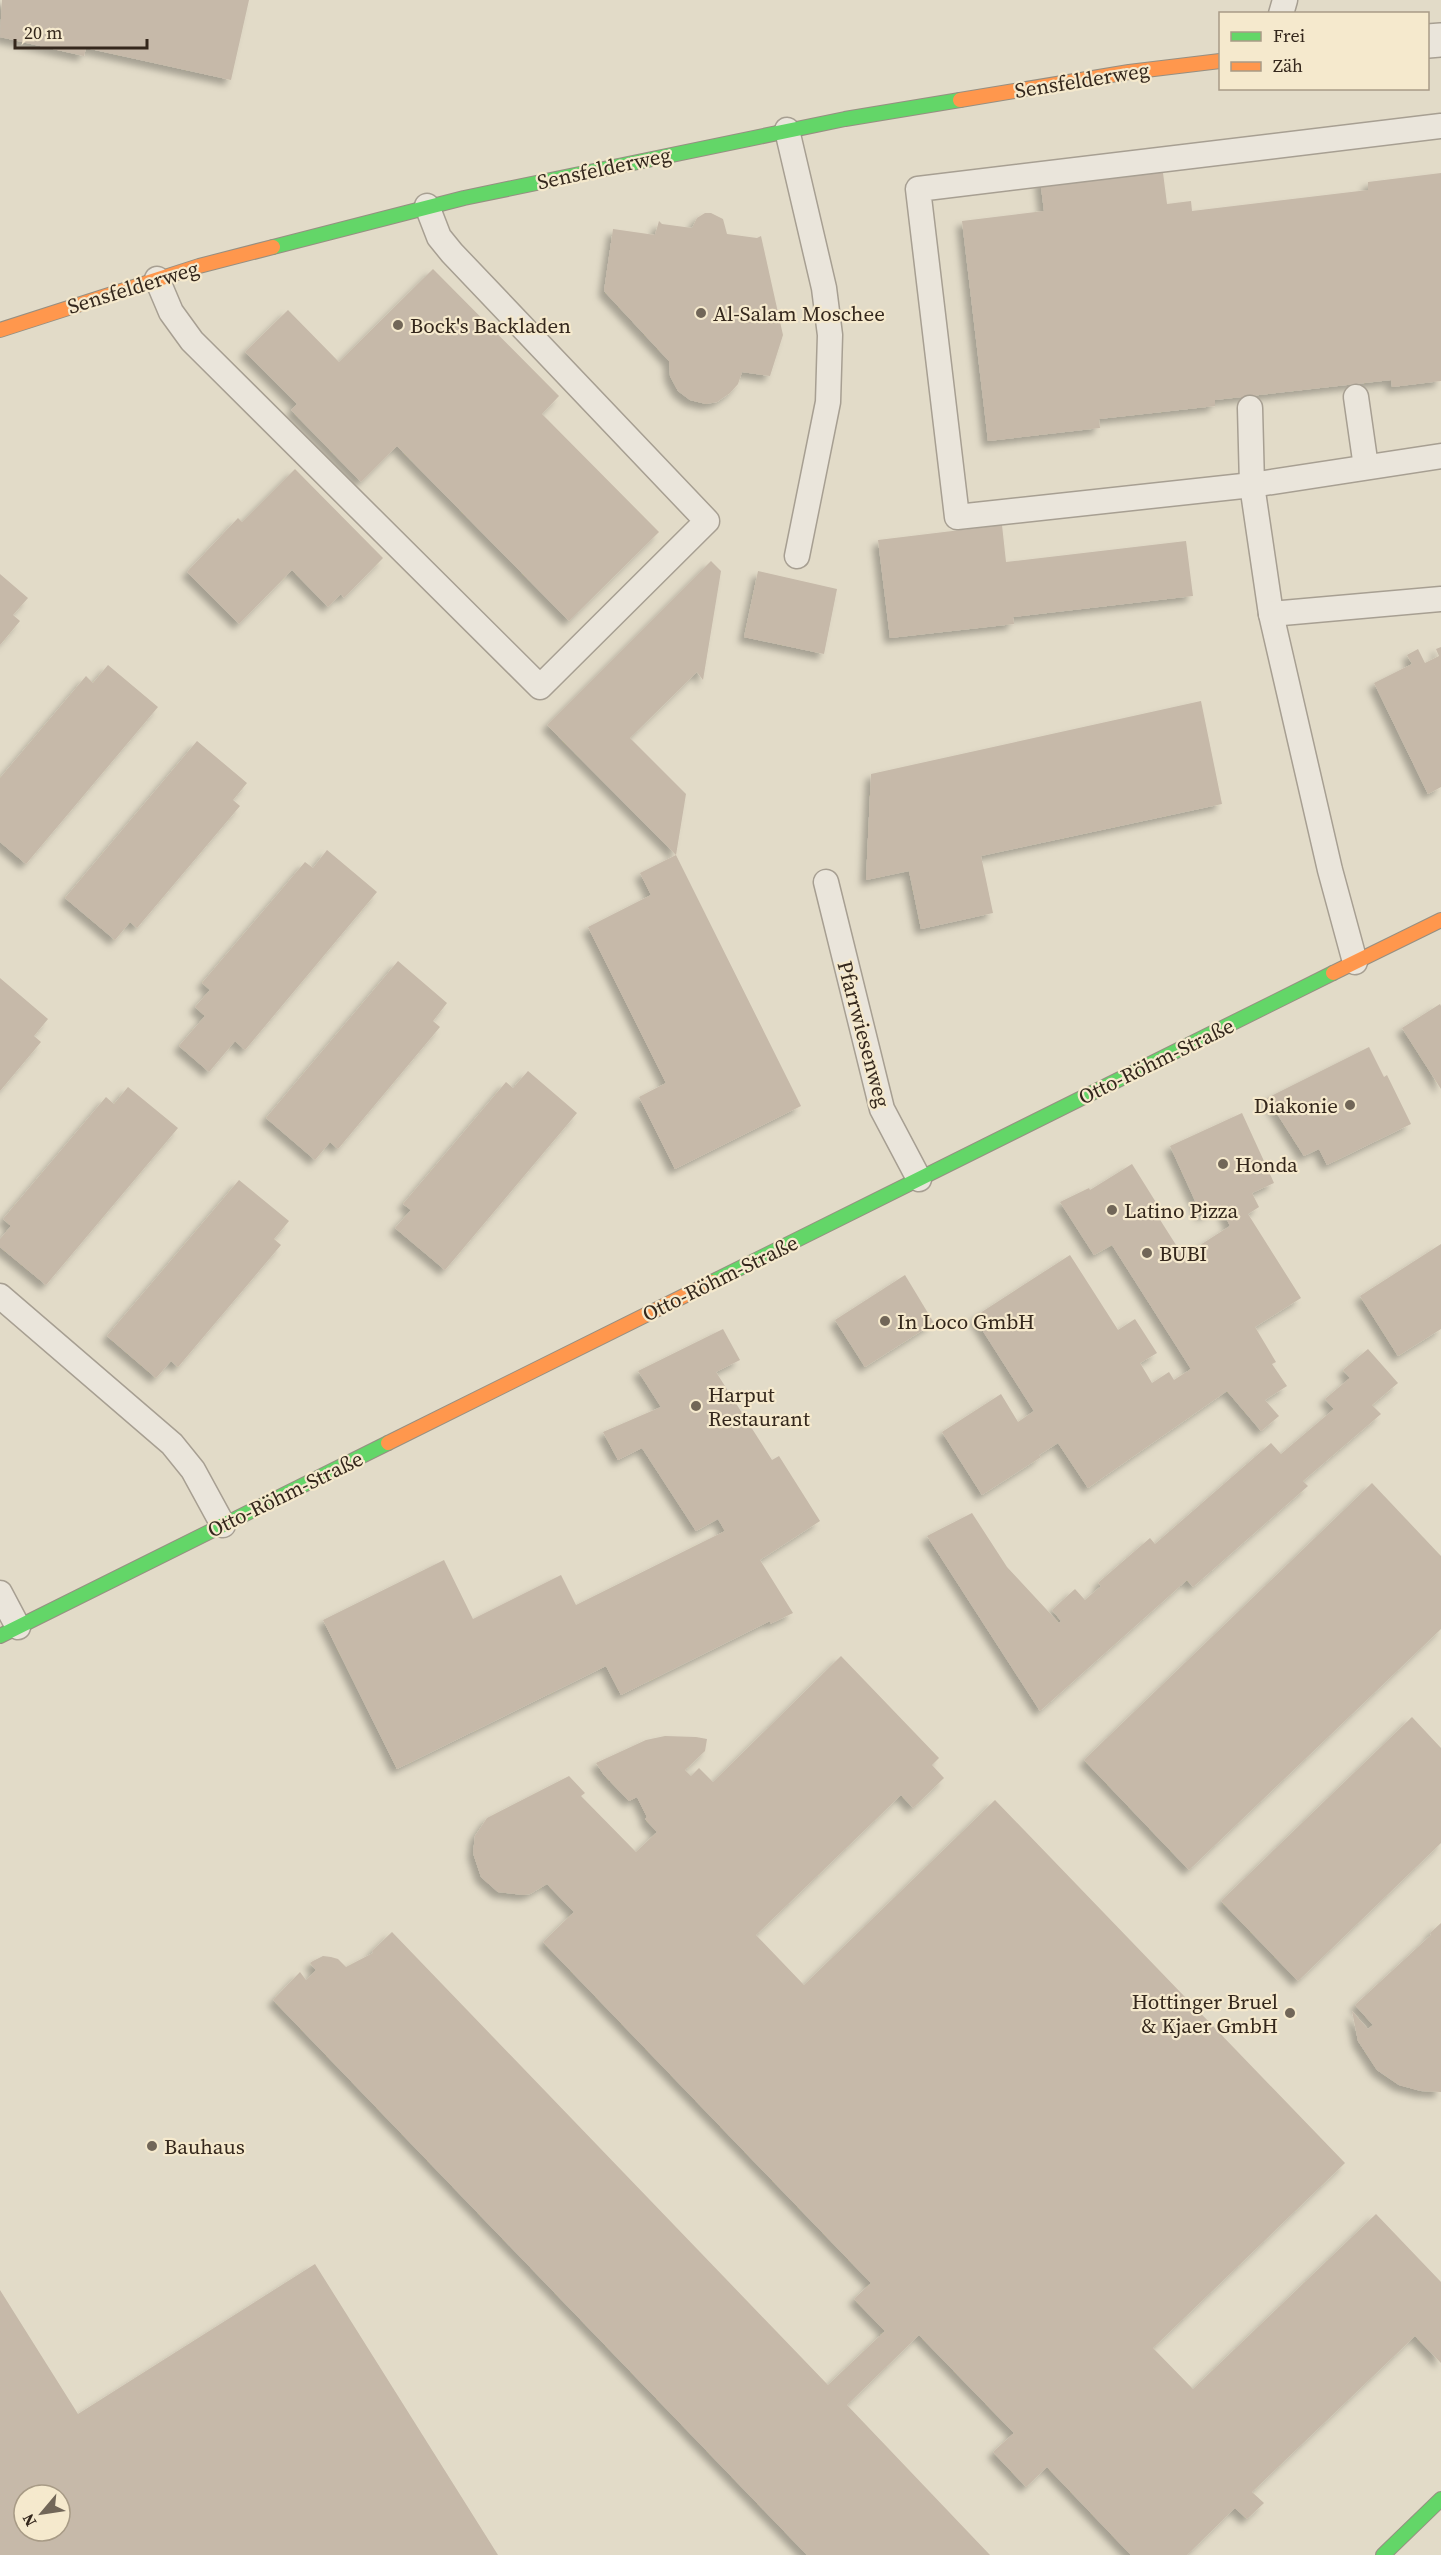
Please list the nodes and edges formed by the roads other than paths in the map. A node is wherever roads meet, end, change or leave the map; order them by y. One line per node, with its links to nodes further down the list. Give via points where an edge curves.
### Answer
1 (1219, 61): 3 (street, Sensfelderweg, via 1106,76)
2 (1441, 126): 11 (lane, via 918,189 957,517)
3 (787, 130): 4 (street, Sensfelderweg); 12 (lane, via 824,288 831,345 828,402)
4 (427, 206): 5 (street, Sensfelderweg); 5 (lane, via 439,237 452,253 707,521 540,687 192,342 171,312)
5 (157, 279): 6 (street, Sensfelderweg)
6 (0, 330)
7 (1356, 397): 10 (lane)
8 (1250, 408): 11 (lane)
9 (1441, 456): 10 (lane)
10 (1366, 467): 11 (lane)
11 (1252, 485): 14 (lane)
12 (797, 556)
13 (1441, 599): 14 (lane)
14 (1271, 614): 17 (lane)
15 (826, 882): 18 (lane, Pfarrwiesenweg, via 882,1109)
16 (1441, 920): 17 (street, Otto-Röhm-Straße)
17 (1355, 962): 18 (street, Otto-Röhm-Straße)
18 (918, 1179): 20 (street, Otto-Röhm-Straße)
19 (0, 1296): 20 (lane, via 172,1444 192,1470)
20 (223, 1525): 22 (street, Otto-Röhm-Straße)
21 (0, 1593): 22 (lane)
22 (9, 1631)
23 (1441, 2499): 24 (street)
24 (1383, 2555)

